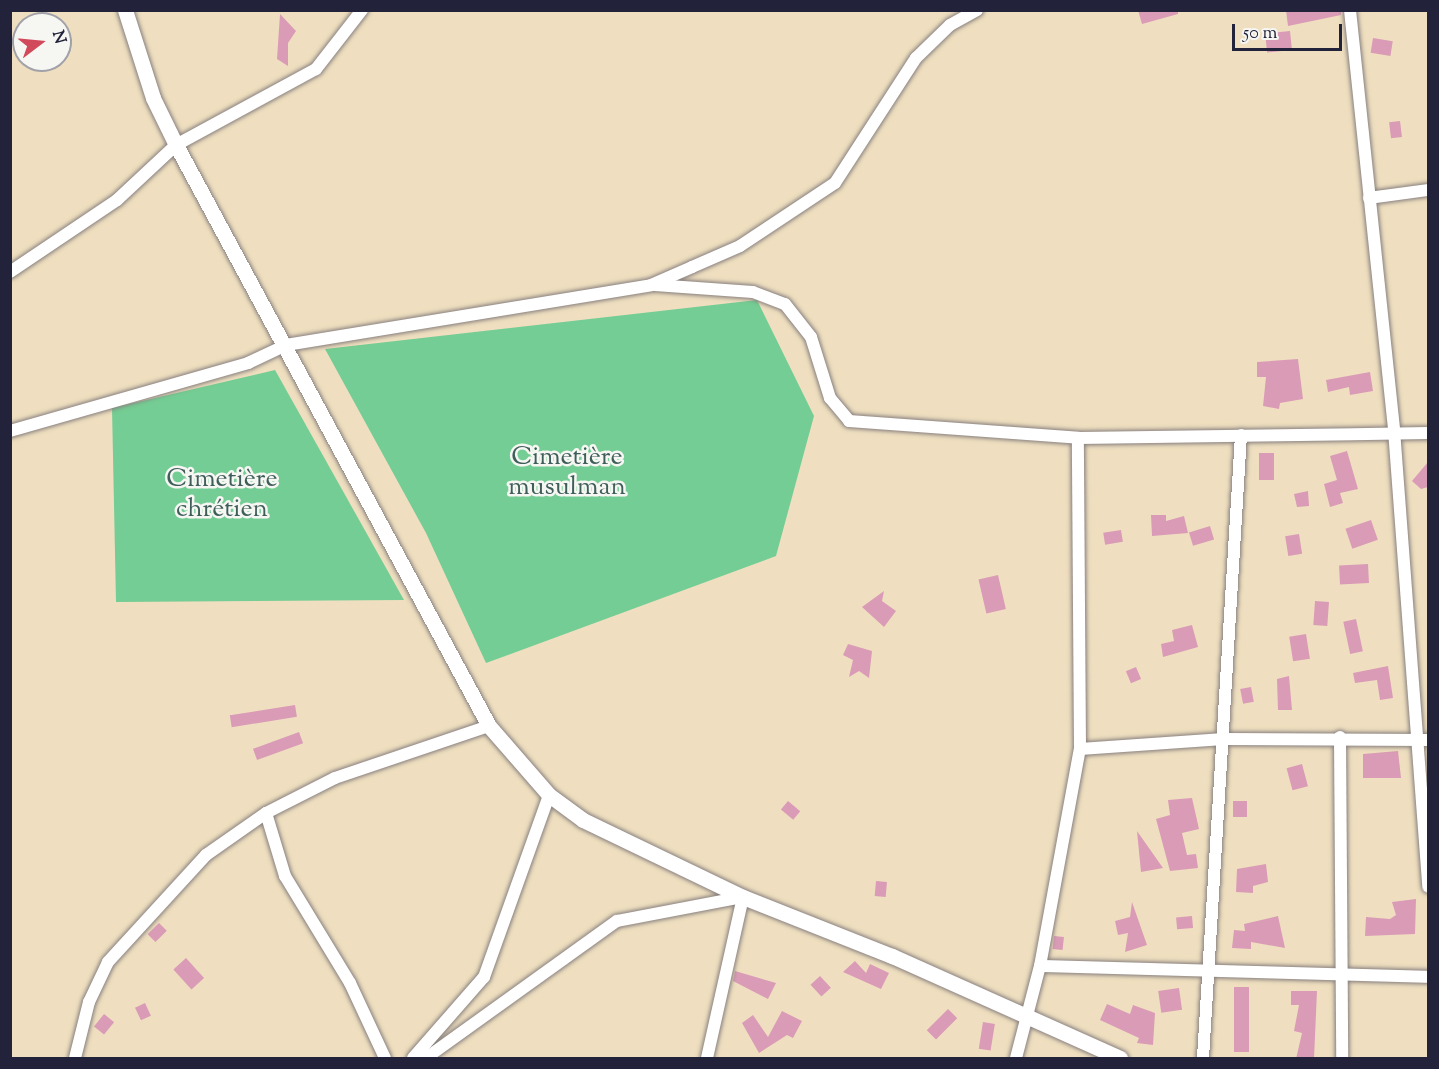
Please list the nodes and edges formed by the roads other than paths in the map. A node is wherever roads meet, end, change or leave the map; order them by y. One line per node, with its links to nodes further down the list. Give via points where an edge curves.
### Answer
1 (125, 10): 5 (street, via 153,98)
2 (362, 10): 5 (street, via 316,69)
3 (977, 10): 9 (street, via 950,25 916,58 888,93 855,157 826,190 740,246)
4 (1350, 10): 7 (street)
5 (176, 145): 8 (street, via 117,200); 10 (street)
6 (1428, 190): 7 (street)
7 (1369, 198): 11 (street)
8 (10, 272)
9 (651, 285): 10 (street); 15 (street, via 753,292 784,304 811,337 830,398 849,421)
10 (286, 345): 12 (street, via 248,363); 16 (street)
11 (1394, 430): 13 (street); 14 (street); 19 (street)
12 (10, 431)
13 (1428, 433)
14 (1241, 435): 15 (street); 18 (street)
15 (1078, 438): 20 (street)
16 (489, 726): 21 (street); 22 (street, via 335,778)
17 (1340, 737): 18 (street); 19 (street); 27 (street)
18 (1224, 739): 20 (street); 26 (street)
19 (1422, 740): 23 (street)
20 (1080, 749): 25 (street)
21 (549, 795): 24 (street, via 583,820); 32 (street, via 484,977)
22 (266, 813): 30 (street, via 206,855 108,962 89,1002); 31 (street, via 285,876 350,984)
23 (1428, 887)
24 (743, 897): 29 (street); 33 (street, via 617,921); 34 (street)
25 (1040, 966): 26 (street); 29 (street)
26 (1210, 972): 27 (street); 37 (street)
27 (1344, 975): 28 (street); 38 (street)
28 (1428, 977)
29 (1026, 1015): 35 (street); 36 (street)
30 (75, 1059)
31 (385, 1059)
32 (412, 1059)
33 (426, 1059)
34 (707, 1059)
35 (1016, 1059)
36 (1120, 1059)
37 (1203, 1059)
38 (1342, 1059)

